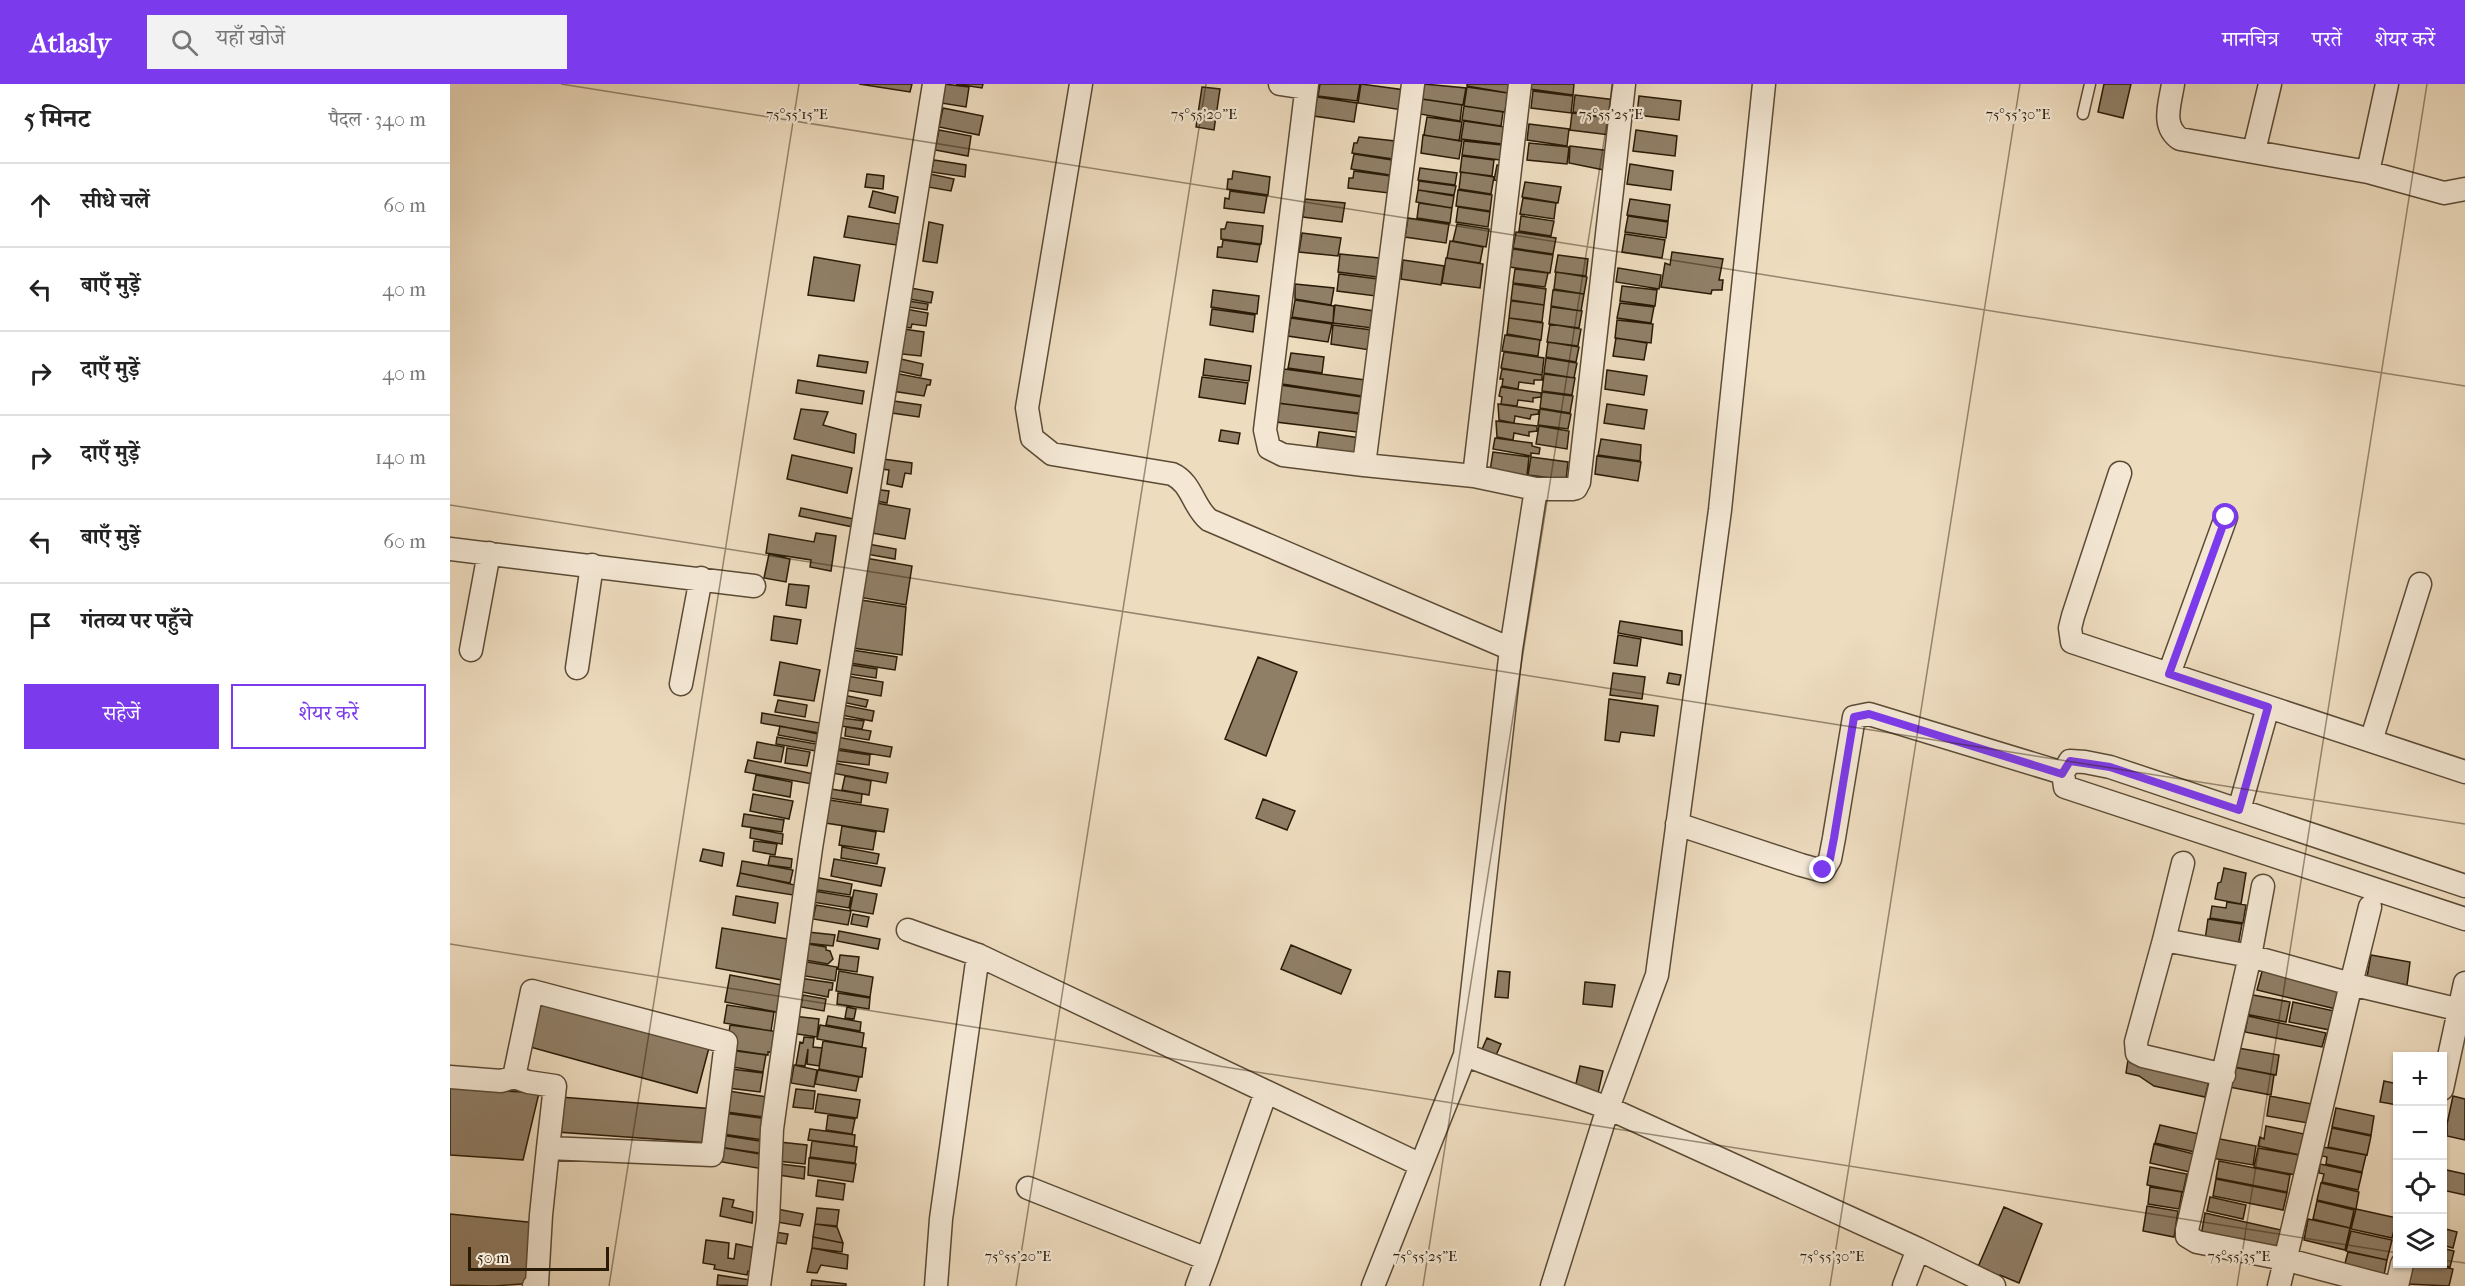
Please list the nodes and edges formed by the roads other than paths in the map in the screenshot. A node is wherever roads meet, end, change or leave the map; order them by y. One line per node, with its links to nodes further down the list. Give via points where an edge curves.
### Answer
1 (934, 84): 66 (street, via 812,848 772,1129 768,1220)
2 (1081, 84): 28 (street, via 1027,408 1032,438 1052,454 1172,474 1182,479 1209,520)
3 (1280, 84): 12 (street)
4 (1413, 84): 17 (street)
5 (1520, 84): 19 (street)
6 (1624, 84): 20 (street, via 1579,482 1572,489)
7 (1764, 84): 38 (street, via 1720,510)
8 (2090, 84): 13 (lane)
9 (2173, 84): 14 (street, via 2168,114 2172,134 2180,139)
10 (2270, 84): 14 (street)
11 (2387, 84): 15 (street)
12 (1306, 86): 17 (street, via 1265,430 1269,448 1283,454)
13 (2084, 114)
14 (2254, 150): 15 (street)
15 (2368, 172): 16 (street, via 2444,193)
16 (2465, 189)
17 (1364, 465): 19 (street)
18 (2120, 473): 31 (street, via 2073,616 2072,642)
19 (1474, 476): 20 (street)
20 (1536, 489): 28 (street)
21 (2226, 517): 31 (street)
22 (450, 549): 23 (street)
23 (489, 553): 24 (street); 29 (street)
24 (592, 566): 25 (street); 30 (street)
25 (701, 578): 27 (street); 32 (street)
26 (2420, 584): 34 (street)
27 (754, 586)
28 (1511, 649): 51 (street)
29 (471, 650)
30 (577, 668)
31 (2169, 674): 33 (street)
32 (681, 684)
33 (2268, 707): 34 (street); 37 (street)
34 (2371, 741): 35 (street)
35 (2465, 772)
36 (2062, 774): 37 (street, via 2070,761 2110,767); 38 (street, via 1869,714 1854,717 1830,859 1823,870); 43 (street, via 2065,787)
37 (2239, 810): 41 (street)
38 (1677, 824): 57 (street, via 1657,975)
39 (2183, 863): 45 (street)
40 (2263, 886): 47 (street)
41 (2465, 886)
42 (2370, 907): 49 (street)
43 (2465, 919)
44 (908, 930): 46 (street)
45 (2164, 940): 47 (street); 53 (street, via 2136,1042 2137,1053)
46 (978, 955): 56 (street); 67 (street, via 941,1219)
47 (2250, 956): 49 (street); 53 (street)
48 (2465, 983): 50 (street)
49 (2351, 984): 50 (street); 63 (street)
50 (2463, 1010): 52 (street)
51 (1465, 1054): 57 (street); 59 (street)
52 (2447, 1070)
53 (2224, 1075): 63 (street, via 2187,1236 2197,1242)
54 (450, 1077): 55 (street, via 501,1081)
55 (513, 1077): 58 (street, via 555,1086); 58 (street, via 532,991 726,1042 712,1155)
56 (1266, 1092): 59 (street); 62 (street)
57 (1608, 1108): 61 (street); 70 (street)
58 (548, 1148): 65 (street)
59 (1421, 1165): 69 (street)
60 (1028, 1188): 62 (street)
61 (1918, 1249): 71 (street); 72 (street)
62 (1207, 1258): 68 (street)
63 (2284, 1259): 73 (street); 74 (street)
64 (2401, 1268): 75 (street)
65 (534, 1286)
66 (759, 1286)
67 (936, 1286)
68 (1197, 1286)
69 (1373, 1286)
70 (1552, 1286)
71 (1904, 1286)
72 (1994, 1286)
73 (2279, 1286)
74 (2386, 1286)
75 (2397, 1286)

